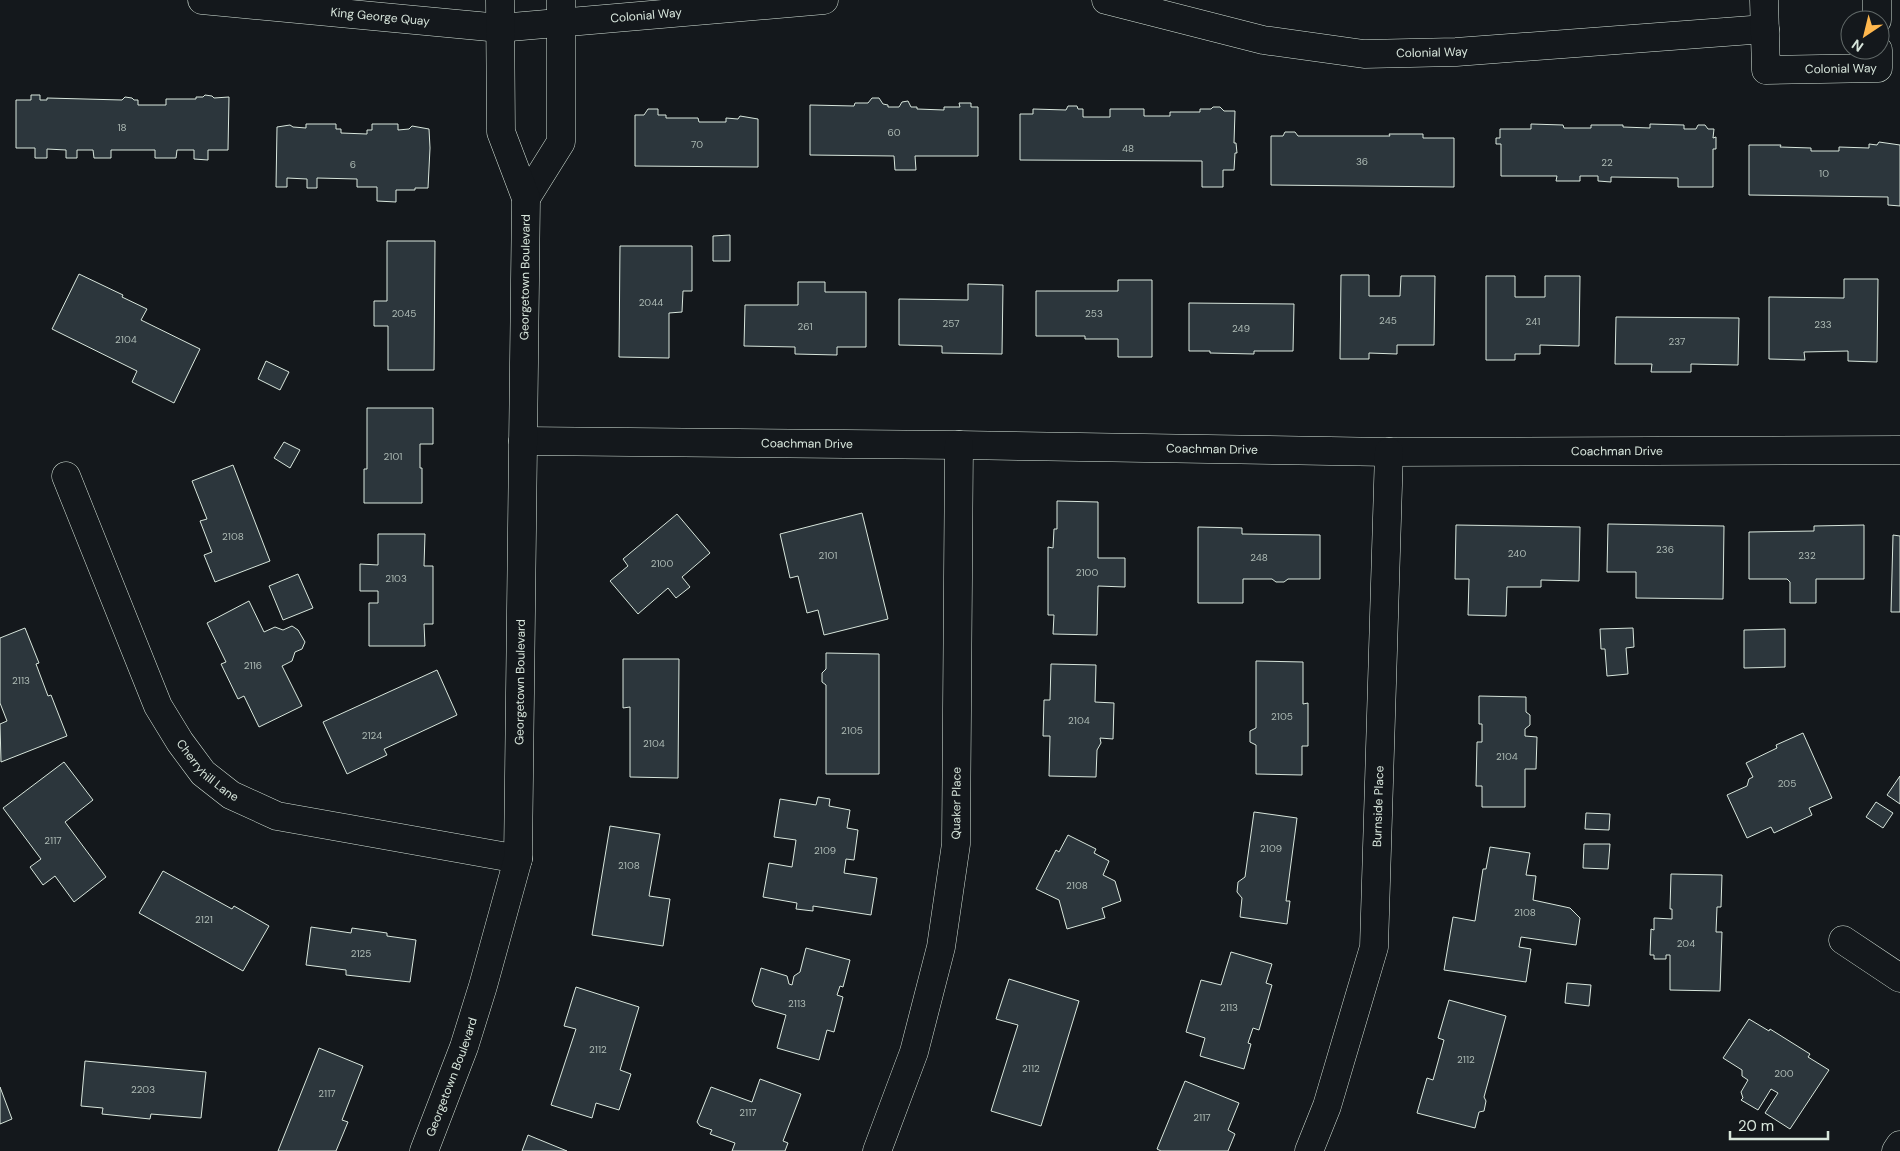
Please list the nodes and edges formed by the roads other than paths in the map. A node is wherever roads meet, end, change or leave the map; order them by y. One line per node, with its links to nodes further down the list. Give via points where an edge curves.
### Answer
1 (202, 0): 7 (street, King George Quay)
2 (500, 0): 7 (street, Georgetown Boulevard)
3 (824, 0): 6 (street, Colonial Way)
4 (1106, 0): 8 (street, Colonial Way, via 1263,40 1364,54 1456,52)
5 (1764, 0): 8 (street, Colonial Way)
6 (561, 11): 7 (street, Colonial Way); 10 (street, Georgetown Boulevard, via 561,142)
7 (500, 28): 10 (street, Georgetown Boulevard, via 501,132)
8 (1765, 29): 9 (street, Colonial Way, via 1766,70 1878,68)
9 (1878, 60)
10 (526, 198): 11 (street, Georgetown Boulevard)
11 (523, 441): 12 (street, Coachman Drive); 16 (street, Georgetown Boulevard)
12 (959, 445): 14 (street, Coachman Drive); 21 (street, Quaker Place, via 956,844 939,957 914,1052)
13 (1900, 450): 14 (street, Coachman Drive)
14 (1389, 452): 22 (street, Burnside Place, via 1374,948 1327,1106)
15 (66, 476): 16 (street, Cherryhill Lane, via 158,706 203,773 231,795 277,816)
16 (518, 859): 20 (street, Georgetown Boulevard, via 464,1047)
17 (1843, 940): 18 (street)
18 (1900, 978)
19 (1900, 1145): 23 (street)
20 (424, 1151)
21 (877, 1151)
22 (1309, 1151)
23 (1896, 1151)

